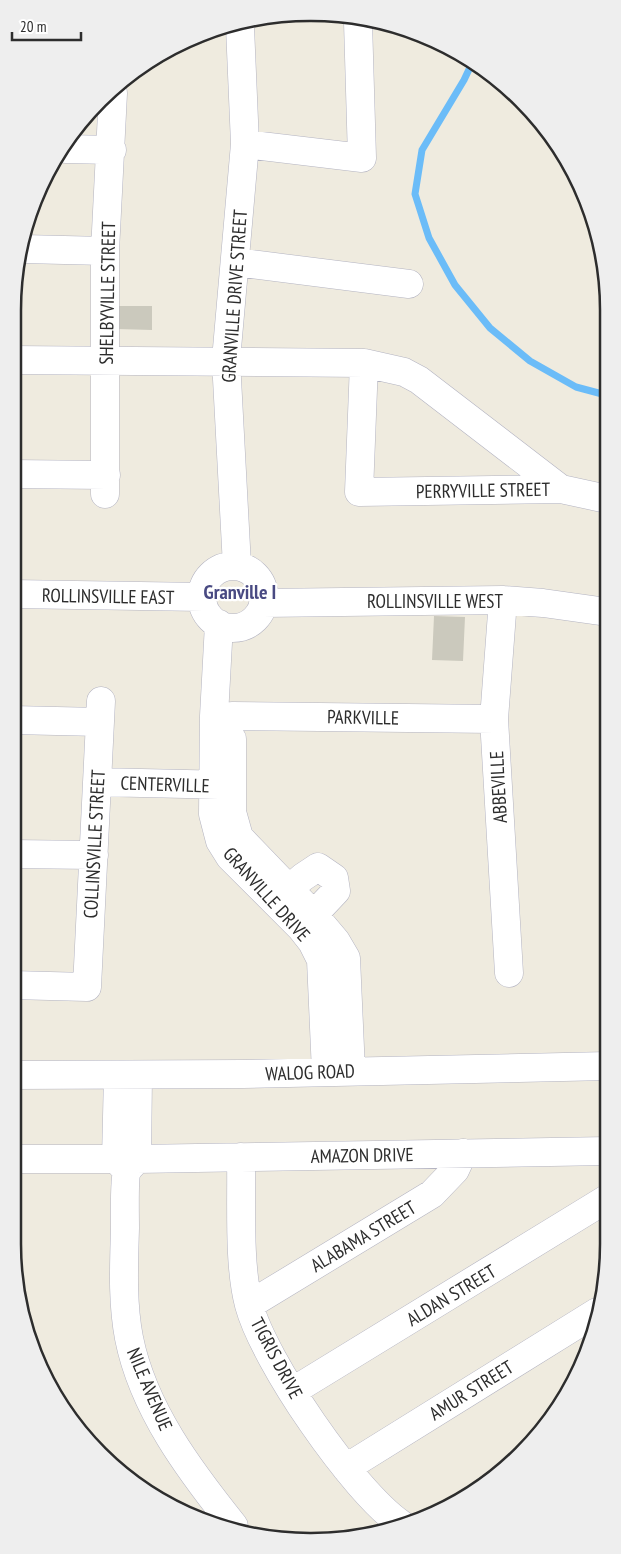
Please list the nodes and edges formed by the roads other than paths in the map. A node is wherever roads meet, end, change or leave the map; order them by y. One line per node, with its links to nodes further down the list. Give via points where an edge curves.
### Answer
1 (358, 26): 4 (street, via 362,158)
2 (240, 30): 4 (street, GRANVILLE DRIVE STREET)
3 (114, 99): 6 (street, SHELBYVILLE STREET)
4 (245, 144): 9 (street, GRANVILLE DRIVE STREET)
5 (71, 149): 6 (street)
6 (112, 150): 8 (street, SHELBYVILLE STREET)
7 (28, 249): 8 (street)
8 (105, 251): 13 (street, SHELBYVILLE STREET)
9 (235, 262): 10 (street); 12 (street, GRANVILLE DRIVE STREET)
10 (409, 284)
11 (21, 360): 13 (street)
12 (226, 360): 13 (street); 14 (street); 18 (street, GRANVILLE DRIVE STREET)
13 (106, 361): 15 (street, SHELBYVILLE STREET, via 106,484)
14 (364, 363): 16 (street, via 404,372 427,385); 16 (street, PERRYVILLE STREET, via 359,492)
15 (21, 475)
16 (561, 489): 17 (street, PERRYVILLE STREET)
17 (600, 497)
18 (237, 566): 20 (street, via 228,566 213,574 204,588); 22 (street, via 258,578 264,594)
19 (21, 594): 20 (street, ROLLINSVILLE EAST)
20 (203, 597): 24 (street, via 207,613)
21 (503, 600): 22 (street, ROLLINSVILLE WEST); 23 (street, ROLLINSVILLE WEST); 26 (street, ABBEVILLE)
22 (263, 602): 24 (street, via 256,617 244,626)
23 (600, 611)
24 (227, 626): 25 (street, GRANVILLE DRIVE); 29 (street, GRANVILLE DRIVE)
25 (232, 716): 26 (street, PARKVILLE); 29 (street, GRANVILLE DRIVE)
26 (494, 718): 34 (street, ABBEVILLE)
27 (21, 719): 28 (street, COLLINSVILLE STREET, via 100,711)
28 (97, 782): 29 (street, CENTERVILLE); 31 (street, COLLINSVILLE STREET)
29 (222, 785): 32 (street, GRANVILLE DRIVE, via 239,837)
30 (21, 854): 31 (street)
31 (94, 855): 35 (street, COLLINSVILLE STREET, via 87,987)
32 (282, 894): 33 (street, GRANVILLE DRIVE); 33 (street, via 318,867 334,878 336,891)
33 (308, 921): 37 (street, GRANVILLE DRIVE, via 312,942 321,960)
34 (509, 973)
35 (21, 985)
36 (600, 1066): 37 (street, WALOG ROAD)
37 (338, 1072): 38 (street, WALOG ROAD)
38 (128, 1075): 39 (street, WALOG ROAD); 44 (street, NILE AVENUE)
39 (21, 1076)
40 (600, 1150): 41 (street, AMAZON DRIVE)
41 (463, 1153): 42 (street, AMAZON DRIVE); 46 (street, ALABAMA STREET, via 456,1170 432,1194)
42 (241, 1157): 44 (street, AMAZON DRIVE); 46 (street, TIGRIS DRIVE, via 244,1278)
43 (21, 1159): 44 (street, AMAZON DRIVE)
44 (127, 1163): 51 (street, NILE AVENUE, via 124,1297 129,1339 161,1422)
45 (600, 1203): 48 (street, ALDAN STREET)
46 (249, 1305): 48 (street, TIGRIS DRIVE, via 272,1356)
47 (590, 1316): 49 (street, AMUR STREET)
48 (293, 1391): 49 (street, TIGRIS DRIVE)
49 (346, 1468): 50 (street, TIGRIS DRIVE, via 369,1496)
50 (396, 1519)
51 (230, 1521)

